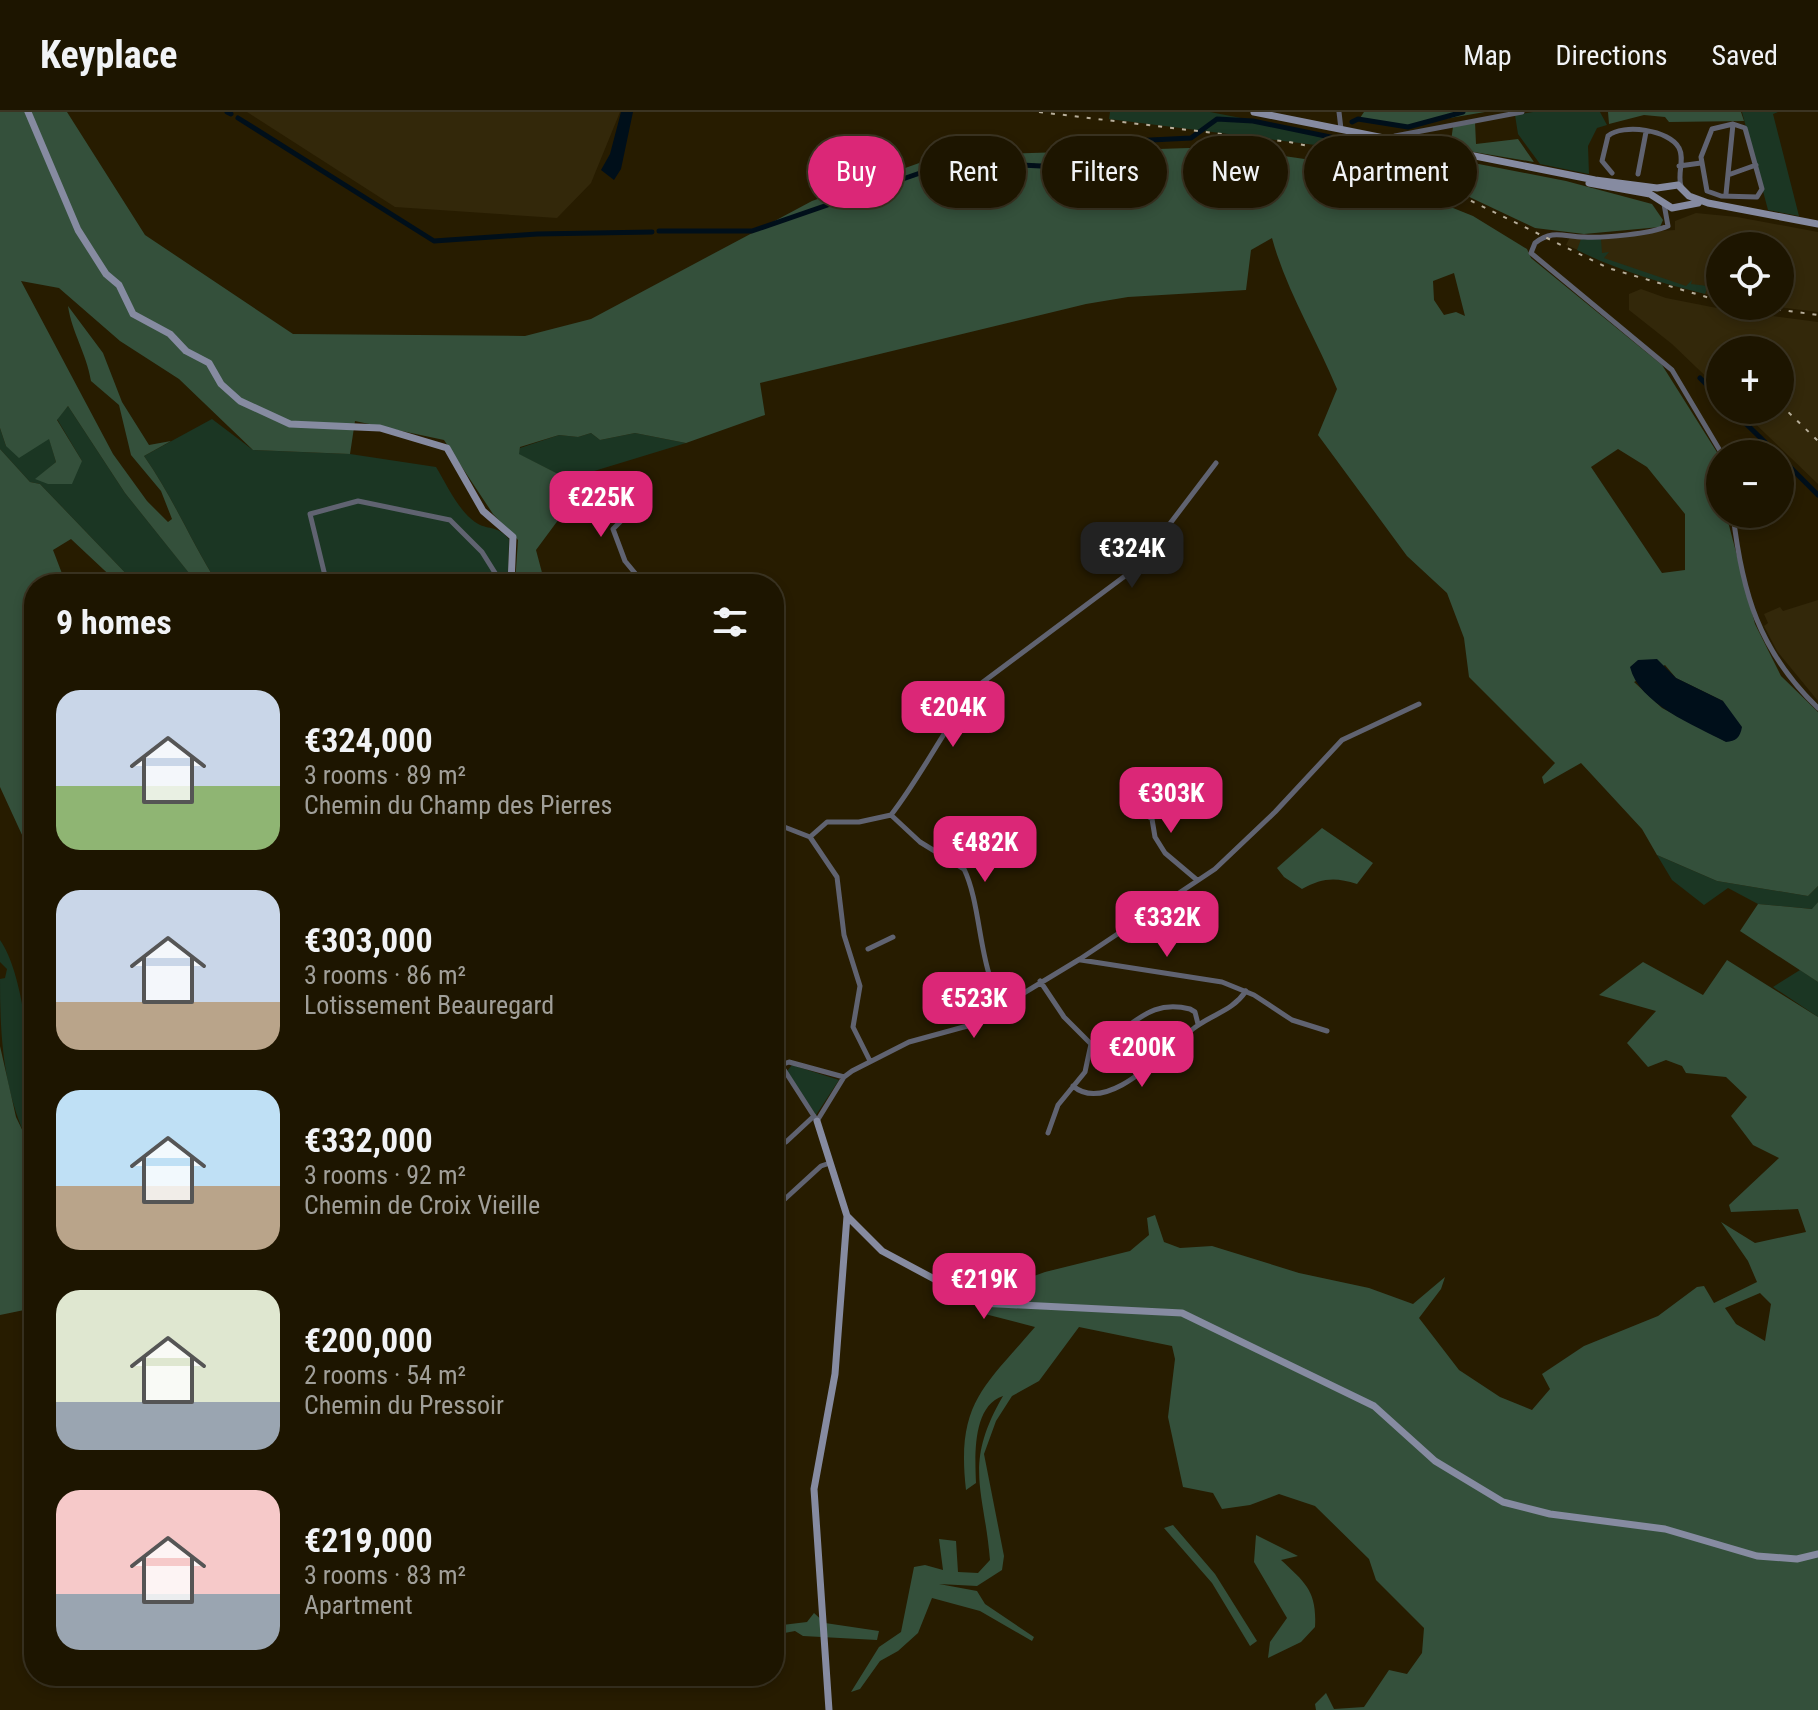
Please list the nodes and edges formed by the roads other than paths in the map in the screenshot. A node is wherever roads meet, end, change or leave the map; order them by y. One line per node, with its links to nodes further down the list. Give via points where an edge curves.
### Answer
1 (28, 112): 34 (street, via 83,239 119,285 133,314 209,363 240,401 283,422 380,428 447,448 483,511 513,537)
2 (1254, 112): 5 (street)
3 (1339, 112): 7 (street)
4 (1522, 112): 10 (street)
5 (1272, 114): 7 (street)
6 (1733, 124): 12 (street, via 1712,129); 13 (street, via 1745,128); 19 (street)
7 (1341, 129): 9 (street)
8 (1646, 132): 14 (street, via 1671,138 1682,152); 15 (street, via 1615,130 1608,136 1602,161); 17 (street)
9 (1373, 136)
10 (1395, 136)
11 (1477, 157): 16 (street)
12 (1701, 163): 14 (street); 22 (street, via 1710,195)
13 (1756, 165): 19 (street); 22 (street, via 1761,193 1757,197)
14 (1679, 166): 18 (street)
15 (1612, 173)
16 (1564, 174): 20 (street); 23 (street, via 1604,188 1650,194)
17 (1638, 174)
18 (1678, 175): 20 (street); 21 (street)
19 (1728, 175): 22 (street)
20 (1668, 186): 21 (street); 23 (street)
21 (1683, 190): 24 (street); 25 (street)
22 (1726, 194)
23 (1663, 202): 25 (street); 27 (street)
24 (1708, 203): 25 (street); 26 (street)
25 (1678, 207): 27 (street)
26 (1818, 224)
27 (1668, 226): 28 (street, via 1610,236 1553,233 1535,243 1531,253 1672,370)
28 (1714, 440)
29 (1216, 463): 39 (street, via 1137,567 975,688)
30 (581, 478): 35 (street, via 597,479 609,488 622,514 613,529)
31 (1735, 528): 37 (street, via 1749,606 1784,672)
32 (325, 574): 33 (street, via 310,514 351,501 450,520)
33 (496, 574)
34 (511, 574)
35 (637, 574)
36 (1419, 704): 42 (street, via 1342,740 1228,858)
37 (1818, 708)
38 (1136, 808): 42 (street, via 1152,819 1165,853)
39 (891, 815): 41 (street, via 827,822); 48 (street, via 920,842 964,869 984,938 991,987)
40 (784, 827): 41 (street)
41 (810, 837): 52 (street, via 837,877 844,935 860,986 853,1027)
42 (1197, 880): 45 (street)
43 (893, 937): 44 (street)
44 (868, 949)
45 (1080, 959): 46 (street); 47 (street, via 1222,982)
46 (1040, 981): 48 (street); 51 (street, via 1072,1027)
47 (1246, 991): 49 (street, via 1229,1010); 50 (street, via 1292,1020)
48 (1006, 1005): 52 (street, via 971,1025 909,1042)
49 (1198, 1024): 51 (street, via 1190,1009 1158,1008 1104,1042); 56 (street, via 1151,1065 1107,1091 1082,1094)
50 (1327, 1031)
51 (1091, 1044): 56 (street, via 1085,1072)
52 (870, 1061): 55 (street)
53 (784, 1064): 55 (street)
54 (784, 1070): 57 (street)
55 (844, 1077): 57 (street)
56 (1073, 1086): 58 (street, via 1058,1105)
57 (816, 1118): 59 (street); 60 (street)
58 (1048, 1133)
59 (786, 1142)
60 (830, 1163): 61 (street); 62 (street)
61 (784, 1199)
62 (847, 1216): 63 (street, via 882,1251 979,1303 1166,1310 1208,1323 1374,1406 1435,1461 1513,1506 1665,1529 1757,1556 1797,1559); 64 (street, via 835,1374 814,1489)
63 (1818, 1554)
64 (829, 1710)

